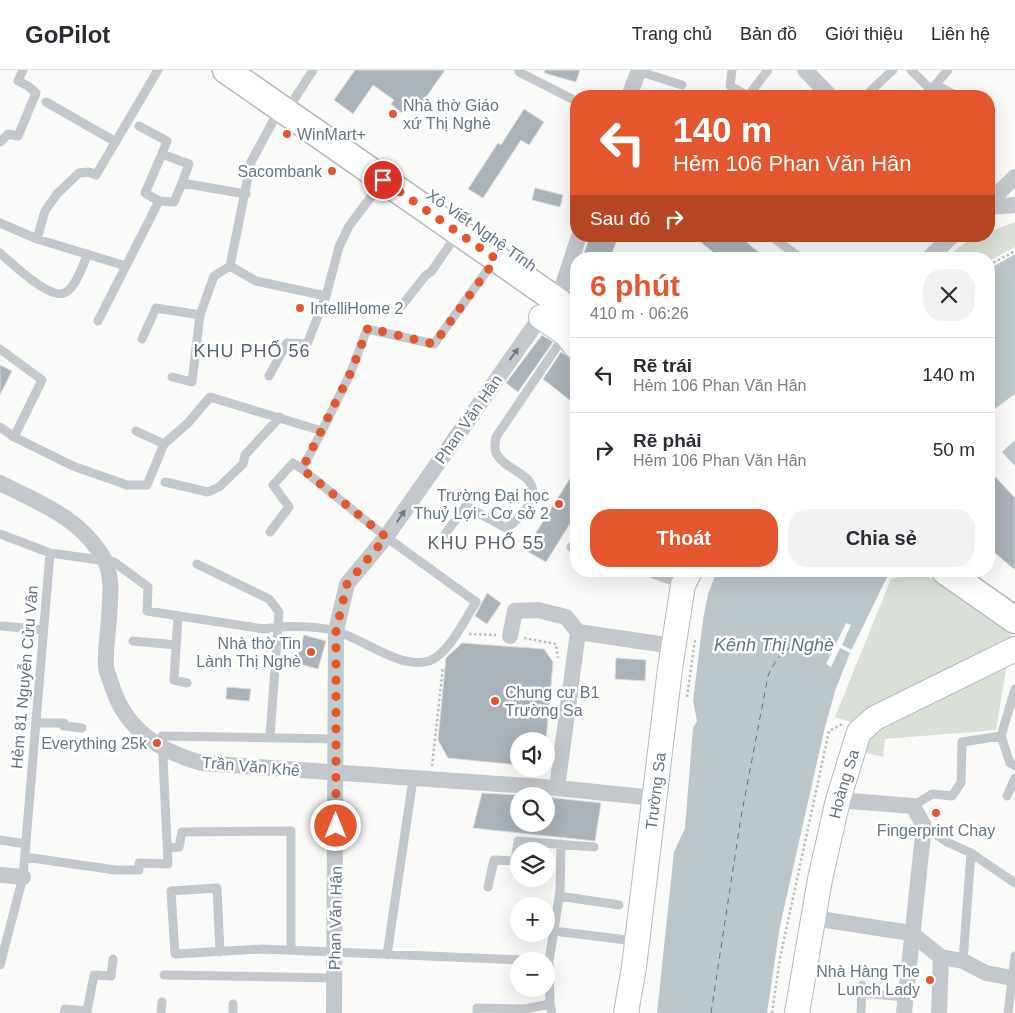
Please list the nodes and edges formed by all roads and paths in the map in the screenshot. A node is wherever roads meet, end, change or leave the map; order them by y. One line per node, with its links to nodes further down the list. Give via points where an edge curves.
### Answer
1 (23, 70): 26 (lane, via 18,81 36,93 18,136 8,134)
2 (158, 70): 27 (lane)
3 (226, 70): 24 (main road, Xô Viết Nghệ Tĩnh)
4 (255, 70): 24 (main road, Xô Viết Nghệ Tĩnh)
5 (313, 70): 24 (lane)
6 (519, 70): 22 (lane)
7 (732, 70): 17 (lane, via 730,86)
8 (768, 70): 18 (lane)
9 (805, 70): 19 (street)
10 (893, 70): 20 (lane)
11 (911, 70): 15 (lane, via 931,90)
12 (948, 70): 15 (lane)
13 (639, 71): 14 (lane); 16 (street)
14 (682, 85)
15 (936, 85): 21 (lane)
16 (631, 90)
17 (737, 90)
18 (753, 90)
19 (820, 90)
20 (871, 90)
21 (946, 90)
22 (570, 98)
23 (46, 102): 27 (lane)
24 (288, 103): 29 (main road, Xô Viết Nghệ Tĩnh); 32 (lane, via 251,162)
25 (139, 126): 28 (lane, via 167,141)
26 (0, 142)
27 (116, 142): 39 (lane, via 96,175 78,173 57,194 45,211)
28 (162, 154): 31 (lane, via 188,164); 34 (lane, via 145,193)
29 (388, 174): 38 (main road, Xô Viết Nghệ Tĩnh); 52 (lane, via 349,226 339,247); 53 (main road, Xô Viết Nghệ Tĩnh)
30 (1015, 177): 33 (street)
31 (182, 183): 32 (lane); 34 (lane, via 174,202)
32 (246, 194): 50 (lane)
33 (995, 196)
34 (159, 201): 49 (lane)
35 (1015, 205): 36 (street)
36 (995, 207)
37 (0, 224): 39 (lane)
38 (458, 233): 47 (main road, Xô Viết Nghệ Tĩnh); 54 (lane, via 431,272)
39 (37, 239): 46 (lane)
40 (778, 242): 43 (lane)
41 (946, 242): 44 (street)
42 (1015, 251): 48 (path)
43 (792, 252)
44 (935, 252)
45 (0, 253): 46 (lane, via 22,273 56,294 65,293 73,285)
46 (88, 254): 49 (lane)
47 (496, 259): 53 (main road, Xô Viết Nghệ Tĩnh); 66 (lane, via 434,344 368,328)
48 (995, 262)
49 (126, 266): 56 (lane)
50 (230, 266): 52 (lane, via 256,281); 55 (lane, via 214,276)
51 (570, 268): 53 (street, Phan Văn Hân)
52 (326, 296): 61 (lane, via 307,344 287,343)
53 (562, 296): 57 (main road, Xô Viết Nghệ Tĩnh); 75 (street, Phan Văn Hân, one-way to 53)
54 (399, 309)
55 (200, 315): 59 (lane, via 156,308); 62 (lane, via 192,382)
56 (98, 321)
57 (570, 321)
58 (570, 338): 74 (lane, via 496,437 498,456 533,484 535,493 529,506 506,528 466,506)
59 (142, 339)
60 (0, 349): 67 (lane, via 42,380)
61 (269, 376)
62 (172, 377)
63 (280, 417): 66 (lane); 68 (lane, via 210,397); 70 (lane, via 245,455 243,464 214,490 208,492)
64 (0, 427): 67 (lane)
65 (136, 431): 68 (lane)
66 (322, 431): 69 (lane)
67 (14, 436): 68 (lane, via 72,466 127,485 147,485)
68 (164, 444)
69 (302, 469): 72 (lane, via 293,463 273,485 289,507); 75 (lane)
70 (165, 482)
71 (0, 483): 77 (street, Trần Văn Khê, via 62,513 77,525)
72 (270, 532)
73 (0, 534): 76 (lane)
74 (445, 534)
75 (386, 537): 87 (street, Phan Văn Hân, via 347,584); 87 (lane, via 476,602 442,653 430,661 412,662)
76 (50, 553): 77 (lane); 86 (lane, Hẻm 81 Nguyễn Cửu Vân)
77 (105, 562): 83 (lane, via 114,562 148,587 147,611); 104 (street, Trần Văn Khê, via 110,582 106,668 128,721)
78 (197, 564): 85 (lane, via 269,599 279,612)
79 (956, 577): 82 (main road)
80 (979, 577): 82 (main road)
81 (687, 578): 93 (street, Trường Sa)
82 (1013, 609)
83 (178, 616): 85 (lane, via 264,629); 92 (lane)
84 (2, 626): 86 (lane)
85 (280, 626): 87 (lane); 102 (lane)
86 (43, 630): 99 (lane, Hẻm 81 Nguyễn Cửu Vân)
87 (336, 631): 103 (street, Phan Văn Hân)
88 (578, 632): 90 (street, via 566,617 538,610 515,611); 93 (street); 110 (street)
89 (464, 636): 90 (path, via 472,633)
90 (510, 636): 95 (path, via 556,644)
91 (133, 641): 92 (lane)
92 (176, 645): 97 (lane, via 174,680)
93 (674, 646): 112 (street, Trường Sa)
94 (1015, 649): 113 (street, Hoàng Sa, via 868,722 856,737)
95 (558, 660)
96 (443, 661): 109 (path)
97 (187, 683)
98 (1015, 689): 101 (lane)
99 (36, 723): 100 (lane, via 64,723 64,726); 117 (lane, Hẻm 81 Nguyễn Cửu Vân)
100 (82, 728)
101 (1001, 736): 105 (lane, via 1010,764); 114 (lane, via 962,742 961,783 952,796 932,794)
102 (270, 737): 103 (lane); 104 (lane, via 162,736)
103 (336, 739): 106 (street, Phan Văn Hân)
104 (163, 748): 106 (street, Trần Văn Khê, via 176,756 202,763); 120 (lane)
105 (1015, 766)
106 (336, 772): 108 (street, Trần Văn Khê); 137 (street, Phan Văn Hân)
107 (1015, 778): 111 (lane)
108 (414, 780): 109 (street, Trần Văn Khê); 138 (lane)
109 (431, 780): 110 (street, Trần Văn Khê)
110 (557, 788): 112 (street, Trần Văn Khê)
111 (1007, 796)
112 (654, 798): 134 (street, Trường Sa)
113 (838, 800): 114 (street); 129 (street, Hoàng Sa)
114 (913, 806): 115 (street)
115 (924, 826): 121 (lane); 133 (street)
116 (0, 840): 117 (lane)
117 (26, 844): 122 (lane, Hẻm 81 Nguyễn Cửu Vân)
118 (560, 844): 119 (lane); 126 (lane, via 518,841 515,861 494,860); 127 (lane)
119 (594, 847)
120 (168, 848): 122 (lane, via 168,864 139,863 139,870 115,870); 135 (lane, via 178,847 182,832 290,831)
121 (971, 853): 125 (lane); 143 (lane)
122 (24, 857): 124 (lane, Hẻm 81 Nguyễn Cửu Vân)
123 (0, 875): 124 (street)
124 (23, 877): 131 (lane, Hẻm 81 Nguyễn Cửu Vân)
125 (1015, 883)
126 (488, 887)
127 (559, 896): 128 (lane); 130 (lane)
128 (619, 905)
129 (813, 918): 133 (street); 156 (street, Hoàng Sa)
130 (555, 924)
131 (4, 931): 144 (lane, Hẻm 81 Nguyễn Cửu Vân)
132 (555, 931): 134 (lane)
133 (911, 933): 140 (street); 149 (street)
134 (637, 941): 155 (street, Trường Sa)
135 (291, 950): 136 (lane); 137 (lane)
136 (220, 952): 136 (lane, via 175,954 171,891 217,888)
137 (335, 952): 138 (lane); 146 (street, Phan Văn Hân)
138 (387, 954): 142 (lane)
139 (1015, 956): 147 (lane)
140 (941, 957): 143 (street); 158 (street)
141 (113, 959): 151 (lane, via 111,976 94,975 87,1011 65,1009)
142 (510, 959)
143 (963, 961): 147 (street, via 986,973)
144 (0, 965)
145 (164, 975): 146 (lane)
146 (335, 978): 153 (street, Phan Văn Hân)
147 (1012, 978): 159 (lane)
148 (162, 1002): 152 (lane)
149 (904, 1005): 157 (lane, via 862,989)
150 (551, 1008): 154 (lane, via 477,1008)
151 (64, 1013)
152 (161, 1013)
153 (334, 1013)
154 (477, 1013)
155 (626, 1013)
156 (797, 1013)
157 (861, 1013)
158 (939, 1013)
159 (1008, 1013)

